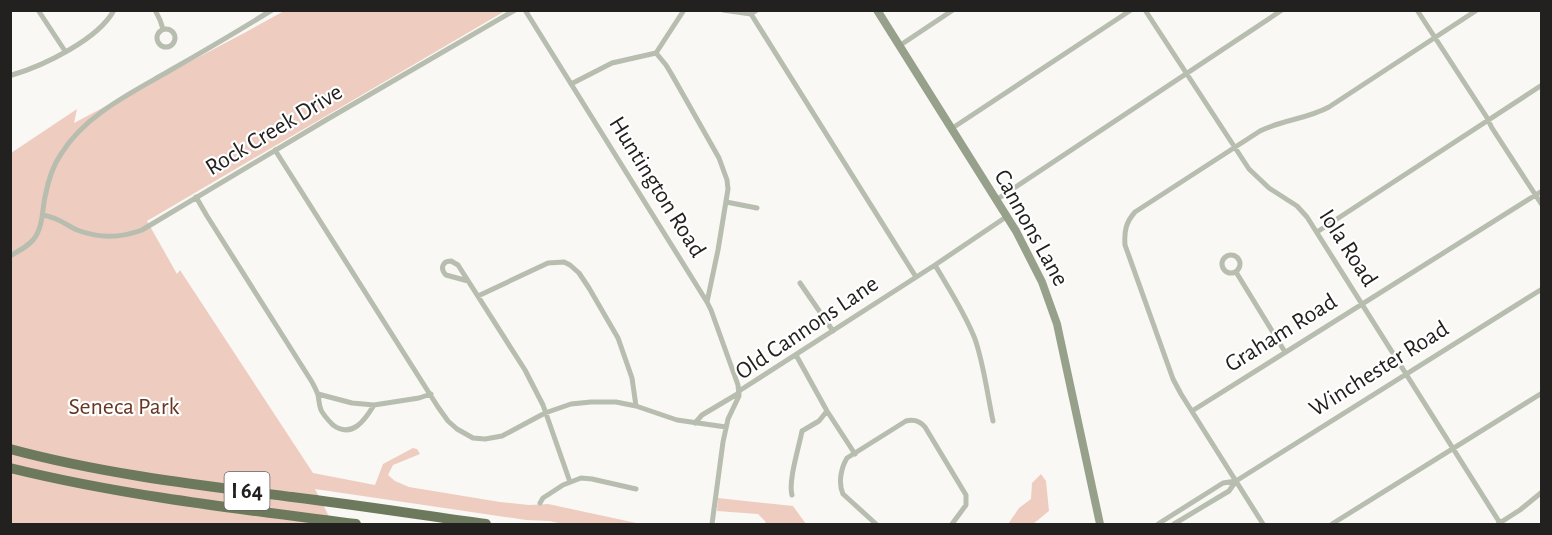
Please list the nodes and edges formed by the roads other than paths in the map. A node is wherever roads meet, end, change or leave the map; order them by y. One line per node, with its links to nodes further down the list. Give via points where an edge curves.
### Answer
1 (38, 10): 21 (street)
2 (114, 10): 21 (street, via 100,28)
3 (154, 10): 18 (street)
4 (272, 10): 38 (street, via 110,106 84,126 53,168)
5 (515, 10): 30 (street, Rock Creek Drive)
6 (525, 10): 25 (street, Huntington Road)
7 (684, 10): 22 (street)
8 (723, 10): 17 (street)
9 (757, 10): 17 (street)
10 (877, 10): 20 (main road, Cannons Lane)
11 (953, 10): 20 (street)
12 (1131, 10): 28 (street)
13 (1145, 10): 24 (street, Iola Road)
14 (1282, 10): 24 (street)
15 (1417, 10): 19 (street)
16 (1477, 10): 19 (street)
17 (751, 14): 44 (street)
18 (163, 28)
19 (1435, 38): 27 (street); 29 (street, via 1317,114 1266,128)
20 (899, 46): 28 (main road, Cannons Lane)
21 (65, 51): 23 (street, via 24,71)
22 (656, 53): 25 (street, via 612,63); 35 (street, via 719,158 727,180)
23 (11, 73)
24 (1186, 74): 29 (street, Iola Road); 34 (street)
25 (571, 84): 49 (street, Huntington Road)
26 (1542, 85): 27 (street)
27 (1488, 121): 32 (street); 40 (street)
28 (951, 129): 34 (main road, Cannons Lane)
29 (1234, 147): 40 (street, Iola Road, via 1255,176 1297,206); 62 (street, via 1135,213 1125,229 1125,245 1169,368)
30 (275, 150): 33 (street, Rock Creek Drive); 58 (street)
31 (1542, 191): 32 (street, Graham Road)
32 (1535, 195): 36 (street); 50 (street, Graham Road)
33 (196, 197): 38 (street, Rock Creek Drive, via 142,230 122,236 89,234); 57 (street)
34 (996, 200): 39 (main road, Cannons Lane)
35 (726, 202): 37 (street); 49 (street)
36 (1542, 205)
37 (757, 208)
38 (43, 215): 41 (street, via 33,240)
39 (1006, 217): 42 (street, Old Cannons Lane); 85 (main road, Cannons Lane, via 1034,265 1057,324)
40 (1317, 232): 50 (street, Iola Road)
41 (10, 256)
42 (935, 265): 44 (street, Old Cannons Lane); 64 (street, via 974,337)
43 (1236, 272): 52 (street)
44 (916, 277): 51 (street, Old Cannons Lane)
45 (468, 281): 45 (street, via 454,262 445,262 446,275); 48 (street)
46 (800, 283): 51 (street)
47 (1542, 289): 54 (street, Winchester Road)
48 (478, 297): 60 (street, via 548,263 570,265 589,288 618,338 633,378); 63 (street, via 532,381)
49 (707, 302): 55 (street, Huntington Road)
50 (1362, 304): 52 (street, Graham Road); 54 (street, Iola Road)
51 (833, 331): 53 (street, Old Cannons Lane)
52 (1285, 352): 62 (street, Graham Road)
53 (796, 355): 55 (street, Old Cannons Lane); 61 (street)
54 (1406, 374): 67 (street, Iola Road); 71 (street, Winchester Road)
55 (738, 392): 65 (street); 66 (street, Old Cannons Lane)
56 (1542, 393): 67 (street)
57 (318, 394): 59 (street); 59 (street, via 326,419 344,430 355,428)
58 (431, 394): 59 (street); 63 (street, via 448,421 462,433 479,439 502,436)
59 (374, 405)
60 (636, 406): 63 (street, via 591,402); 65 (street)
61 (827, 411): 69 (street); 75 (street, via 802,431)
62 (1192, 411): 71 (street)
63 (545, 412): 72 (street)
64 (993, 421)
65 (695, 423): 66 (street)
66 (726, 427): 82 (street, Old Cannons Lane)
67 (1453, 448): 79 (street, Iola Road); 89 (street)
68 (10, 449): 81 (highway, I 64, via 117,473)
69 (855, 454): 83 (street, via 847,458 840,487); 84 (street, via 906,421 920,422 966,495 966,506)
70 (10, 468): 80 (highway, I 64, via 184,501)
71 (1236, 481): 77 (street, Winchester Road, via 1223,483); 78 (street, Winchester Road, via 1229,491); 88 (street)
72 (570, 482): 73 (street, via 584,478); 76 (street, via 543,498)
73 (636, 489)
74 (1542, 492): 79 (street)
75 (792, 495)
76 (540, 504)
77 (1185, 508): 78 (street); 86 (street, Winchester Road)
78 (1190, 515): 87 (street, Winchester Road)
79 (1499, 524)
80 (356, 525)
81 (486, 525)
82 (712, 525)
83 (876, 525)
84 (952, 525)
85 (1100, 525)
86 (1158, 525)
87 (1174, 525)
88 (1263, 525)
89 (1332, 525)

